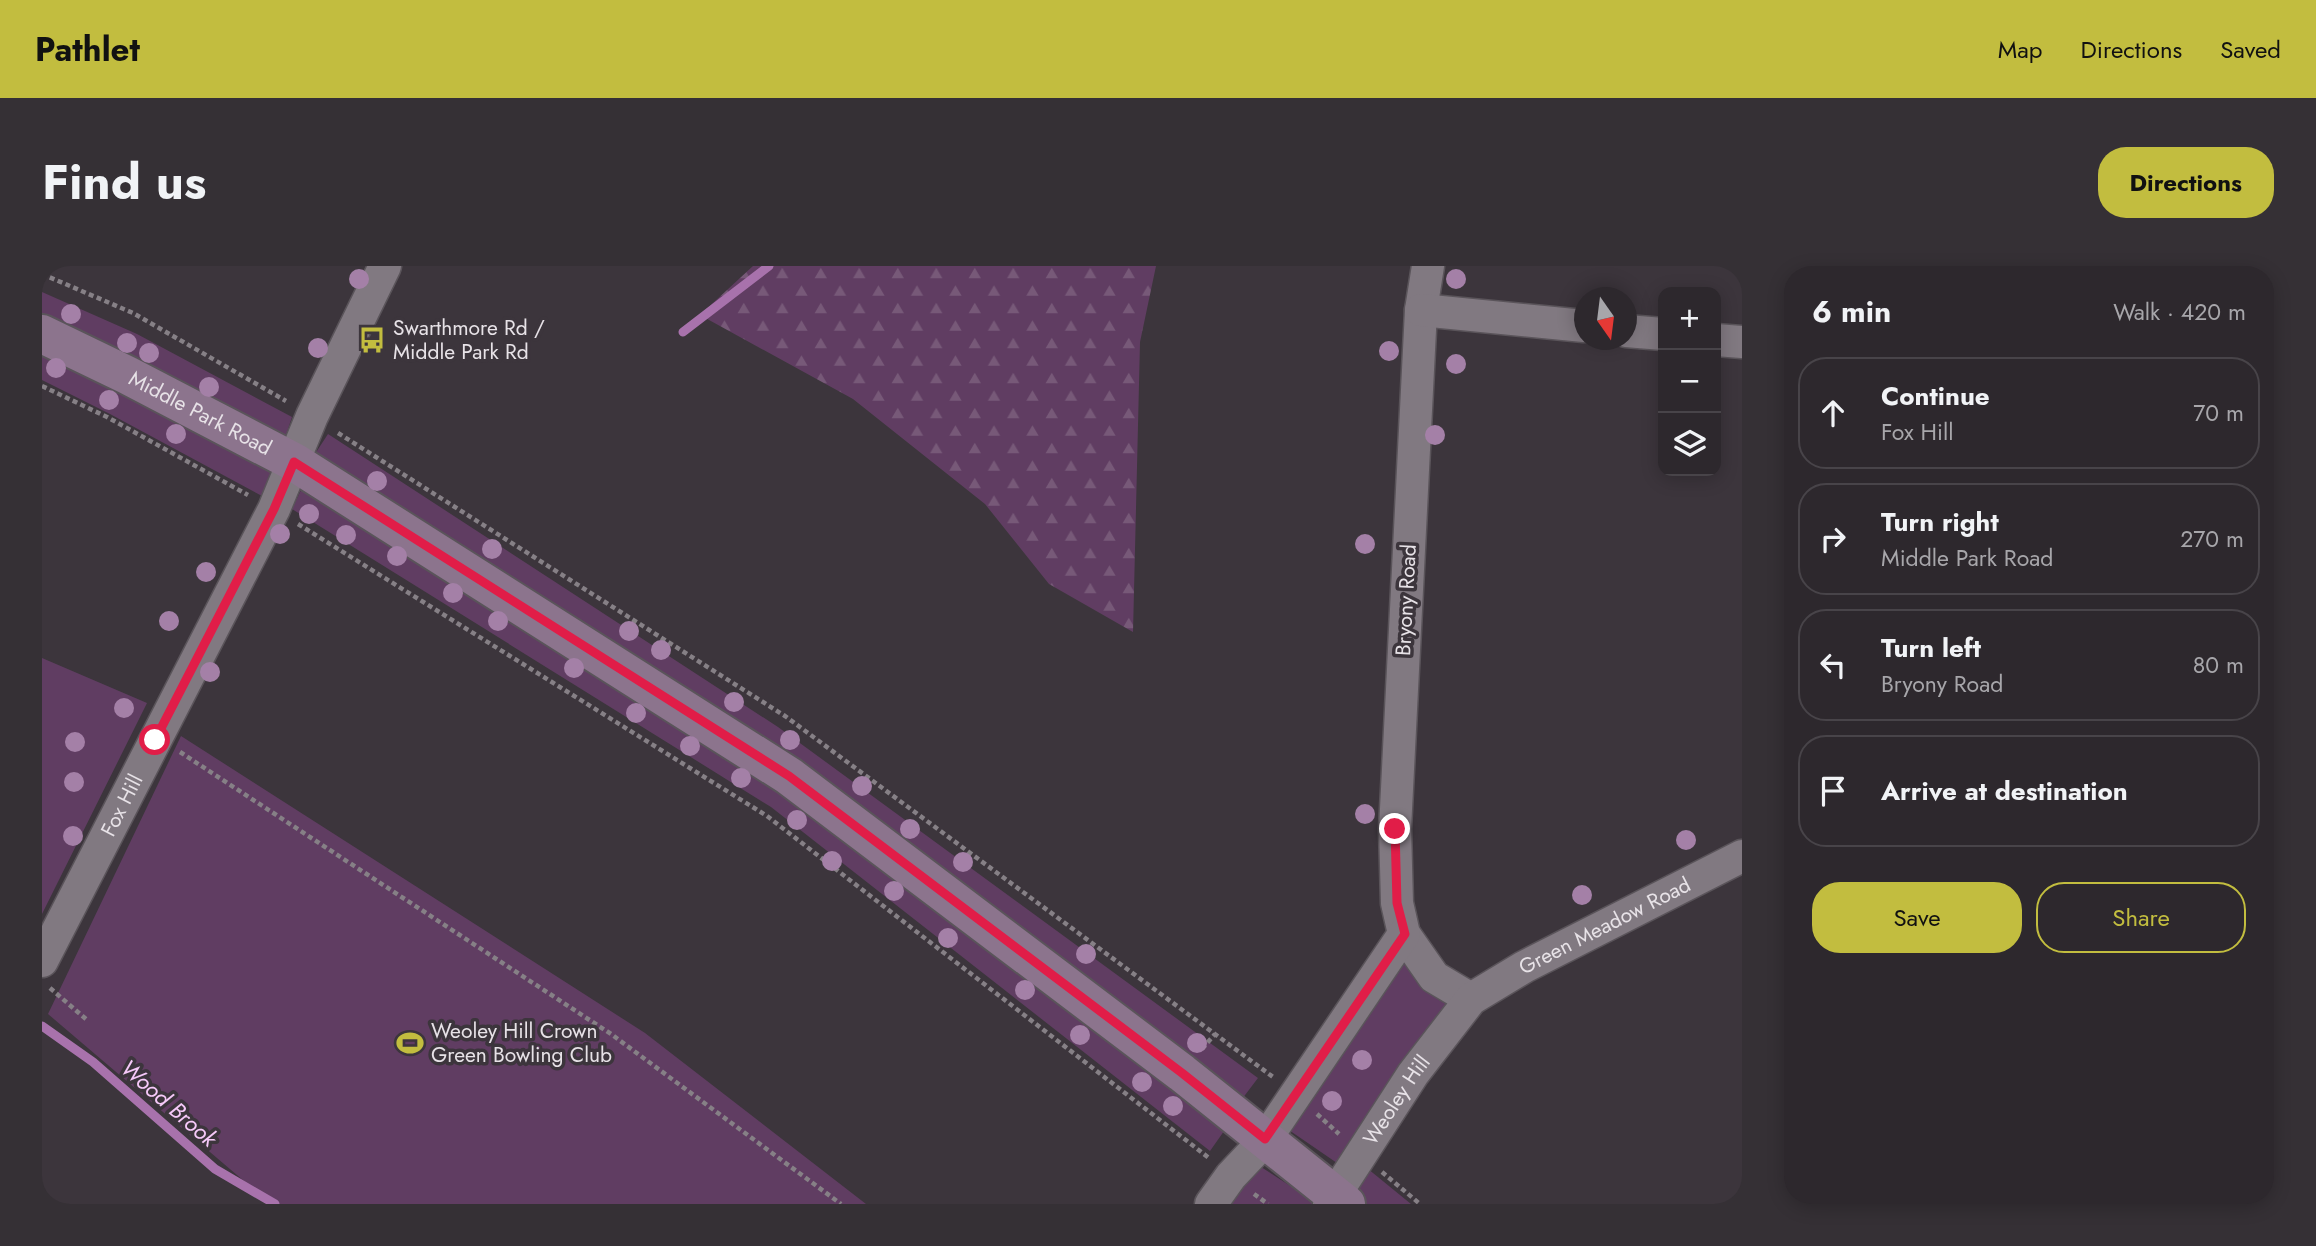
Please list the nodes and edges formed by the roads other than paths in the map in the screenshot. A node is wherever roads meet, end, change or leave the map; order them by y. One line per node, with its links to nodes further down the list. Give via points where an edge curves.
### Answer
1 (385, 266): 10 (street, Fox Hill)
2 (1428, 266): 3 (street, Bryony Road)
3 (1421, 310): 4 (street); 12 (street, Bryony Road, via 1395,829 1397,903)
4 (1574, 325)
5 (1637, 332): 7 (street)
6 (42, 334): 10 (street, Middle Park Road)
7 (1658, 334)
8 (1721, 340): 9 (street)
9 (1742, 342)
10 (294, 462): 13 (street, Fox Hill); 15 (street, Middle Park Road, via 789,776)
11 (1742, 856): 14 (street, Green Meadow Road, via 1524,967)
12 (1405, 934): 14 (street, Bryony Road, via 1434,977); 15 (street)
13 (42, 961)
14 (1471, 999): 16 (street, Weoley Hill, via 1413,1074)
15 (1265, 1139): 16 (street, Middle Park Road); 17 (street)
16 (1337, 1201)
17 (1211, 1204)

